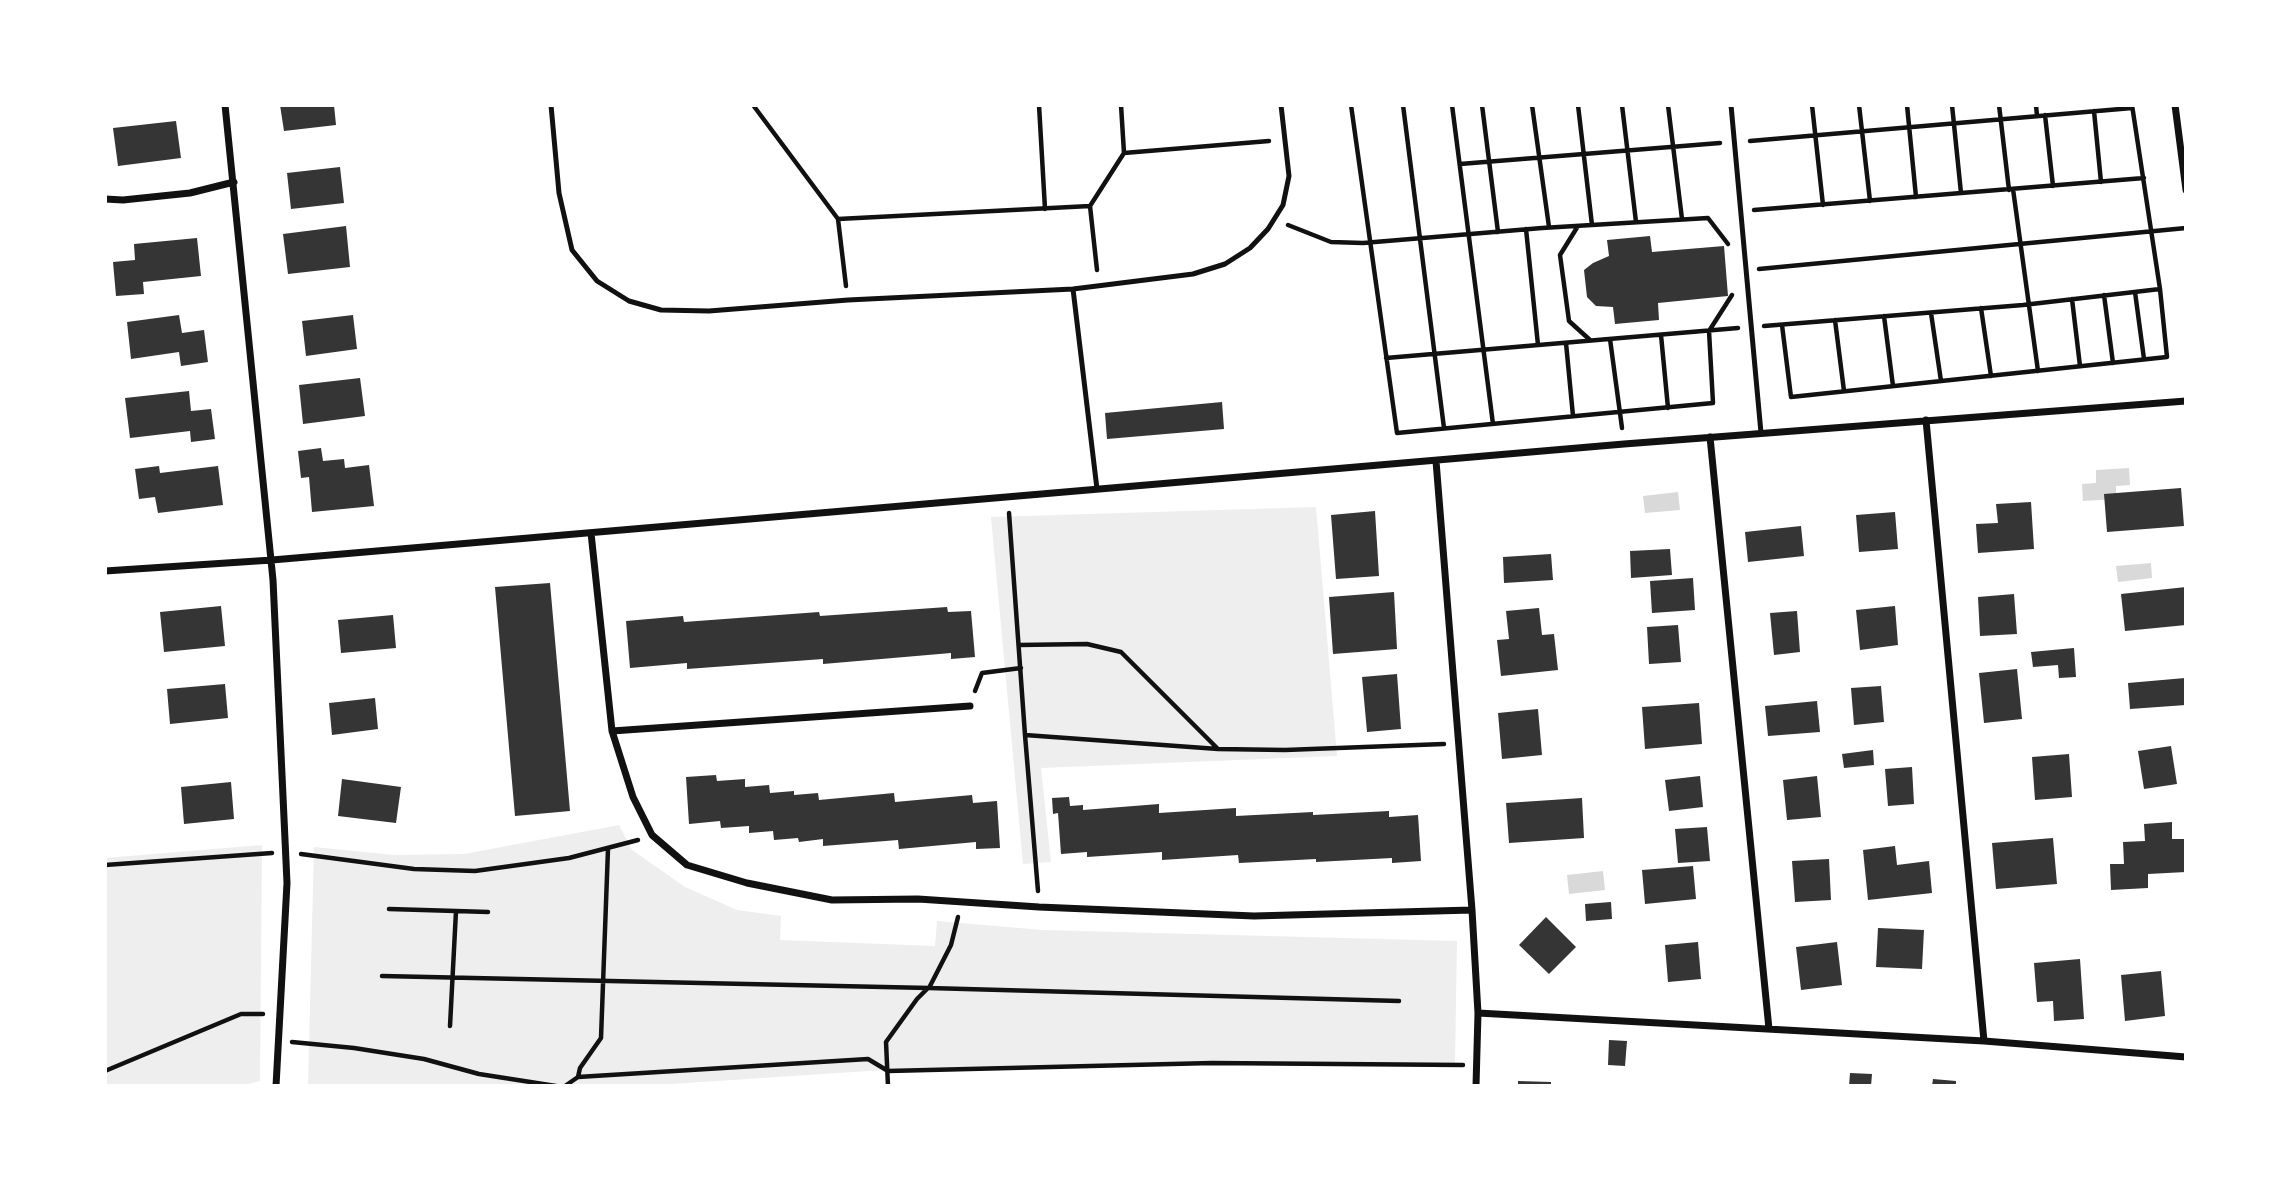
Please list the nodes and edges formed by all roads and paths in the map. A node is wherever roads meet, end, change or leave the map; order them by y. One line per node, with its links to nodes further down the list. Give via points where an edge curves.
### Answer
1 (225, 105): 43 (street)
2 (551, 105): 78 (lane, via 559,193 572,250 597,281 629,301 661,310 709,311)
3 (753, 105): 57 (path)
4 (1039, 105): 54 (path)
5 (1121, 105): 37 (path)
6 (1282, 105): 33 (lane)
7 (1351, 105): 69 (path)
8 (1404, 105): 68 (path)
9 (1452, 105): 41 (path)
10 (1482, 105): 40 (path)
11 (1532, 105): 39 (path)
12 (1578, 105): 38 (path)
13 (1622, 105): 36 (path)
14 (1668, 105): 35 (path)
15 (1731, 105): 34 (lane)
16 (1812, 105): 32 (path)
17 (1860, 105): 31 (path)
18 (1907, 105): 30 (path)
19 (1952, 105): 29 (path)
20 (1999, 105): 28 (path)
21 (2036, 105): 27 (path)
22 (2175, 105): 47 (street)
23 (2132, 106): 24 (path); 42 (path)
24 (2117, 107): 25 (path)
25 (2094, 111): 26 (path); 44 (path)
26 (2045, 115): 27 (path); 45 (path)
27 (2037, 116): 28 (path)
28 (2001, 119): 29 (path); 46 (path)
29 (1954, 123): 30 (path); 48 (path)
30 (1909, 127): 31 (path); 49 (path)
31 (1862, 131): 32 (path); 51 (path)
32 (1815, 135): 34 (path); 52 (path)
33 (1284, 140): 37 (path); 56 (lane, via 1289,176)
34 (1735, 142): 35 (path); 55 (lane)
35 (1673, 147): 36 (path); 58 (path)
36 (1628, 150): 38 (path); 59 (path)
37 (1124, 153): 53 (path)
38 (1584, 154): 39 (path); 60 (path)
39 (1539, 158): 40 (path); 62 (path)
40 (1489, 161): 41 (path); 65 (path)
41 (1460, 164): 67 (path)
42 (2144, 178): 44 (path); 66 (path)
43 (234, 182): 50 (street, via 190,194); 116 (street)
44 (2101, 182): 45 (path)
45 (2053, 186): 46 (path)
46 (2011, 189): 48 (path); 70 (path)
47 (2186, 190)
48 (1961, 193): 49 (path)
49 (1916, 197): 51 (path)
50 (105, 199)
51 (1870, 201): 52 (path)
52 (1823, 205): 55 (path)
53 (1090, 206): 54 (path); 72 (path)
54 (1045, 209): 57 (path)
55 (1742, 211): 71 (lane)
56 (1275, 218): 69 (path, via 1331,242); 72 (lane, via 1250,248 1225,264 1193,274)
57 (838, 219): 78 (path)
58 (1682, 219): 59 (path); 71 (path, via 1708,218)
59 (1636, 222): 60 (path)
60 (1591, 225): 61 (path)
61 (1578, 226): 62 (path); 89 (path, via 1560,255 1569,321)
62 (1549, 228): 64 (path)
63 (2186, 228): 66 (path)
64 (1526, 229): 65 (path); 91 (path)
65 (1498, 232): 67 (path)
66 (2152, 232): 70 (path); 74 (path)
67 (1469, 234): 68 (path); 92 (path)
68 (1420, 238): 69 (path); 93 (path)
69 (1370, 243): 94 (path)
70 (2021, 244): 71 (path); 79 (path)
71 (1747, 270): 85 (lane); 86 (path)
72 (1099, 285): 73 (lane)
73 (1073, 289): 78 (lane); 113 (lane)
74 (2160, 289): 75 (path); 95 (path, via 2167,357)
75 (2136, 292): 76 (path); 95 (path)
76 (2104, 295): 77 (path); 96 (path)
77 (2072, 299): 79 (path); 97 (path)
78 (848, 300)
79 (2029, 304): 80 (path); 98 (path)
80 (1982, 308): 81 (path); 99 (path)
81 (1931, 313): 82 (path); 100 (path)
82 (1884, 316): 83 (path); 101 (path)
83 (1835, 320): 84 (path); 102 (path)
84 (1783, 325): 85 (path); 102 (path, via 1791,397)
85 (1752, 327): 86 (path); 110 (lane)
86 (1709, 331): 87 (path); 104 (path, via 1713,404)
87 (1661, 335): 88 (path); 104 (path)
88 (1611, 339): 89 (path); 105 (path)
89 (1591, 341): 90 (path)
90 (1566, 343): 91 (path); 106 (path)
91 (1538, 345): 92 (path)
92 (1484, 350): 93 (path); 108 (path)
93 (1435, 354): 94 (path); 109 (path)
94 (1386, 358): 109 (path, via 1396,433)
95 (2144, 359): 96 (path)
96 (2113, 363): 97 (path)
97 (2080, 366): 98 (path)
98 (2038, 371): 99 (path)
99 (1991, 376): 100 (path)
100 (1941, 381): 101 (path)
101 (1893, 386): 102 (path)
102 (1844, 391)
103 (2186, 401): 107 (street)
104 (1668, 408): 105 (path)
105 (1621, 412): 106 (path)
106 (1573, 416): 108 (path)
107 (1926, 420): 110 (street); 145 (street)
108 (1493, 424): 109 (path)
109 (1444, 428)
110 (1762, 433): 111 (street)
111 (1710, 437): 112 (street); 143 (street)
112 (1436, 461): 113 (street); 123 (street)
113 (1097, 489): 114 (street)
114 (1008, 497): 115 (street); 118 (path)
115 (591, 533): 116 (street); 121 (street)
116 (272, 560): 117 (street); 127 (street)
117 (105, 571)
118 (1019, 646): 119 (path); 124 (path, via 1087,644 1121,652)
119 (1021, 668): 120 (path, via 982,673); 122 (path)
120 (970, 706): 121 (street)
121 (612, 731): 125 (street, via 633,797)
122 (1025, 735): 124 (path); 130 (path)
123 (1459, 744): 124 (path); 132 (street)
124 (1218, 749)
125 (652, 835): 126 (path); 129 (street, via 687,865 747,883 832,900)
126 (608, 849): 127 (path, via 475,871 414,869); 137 (path)
127 (286, 852): 128 (path); 141 (street)
128 (105, 865)
129 (961, 903): 130 (street); 138 (path, via 951,945)
130 (1039, 907): 132 (street, via 1254,916)
131 (389, 909): 133 (path)
132 (1472, 910): 140 (street)
133 (456, 911): 134 (path); 136 (path)
134 (488, 912)
135 (382, 976): 136 (path)
136 (454, 977): 137 (path); 142 (path)
137 (602, 980): 138 (path); 150 (path, via 601,1038)
138 (929, 988): 139 (path); 149 (path, via 886,1042)
139 (1399, 1001)
140 (1478, 1013): 143 (street); 147 (street)
141 (278, 1014): 144 (street); 148 (path, via 241,1014)
142 (450, 1026)
143 (1769, 1028): 145 (street)
144 (278, 1041): 151 (street); 152 (path, via 412,1057)
145 (1984, 1041): 146 (street)
146 (2186, 1057)
147 (1477, 1065): 149 (path, via 1212,1063); 155 (street)
148 (105, 1071)
149 (888, 1071): 150 (path, via 868,1059); 154 (path)
150 (578, 1077): 153 (path)
151 (276, 1086)
152 (556, 1086)
153 (565, 1086)
154 (888, 1086)
155 (1476, 1086)

